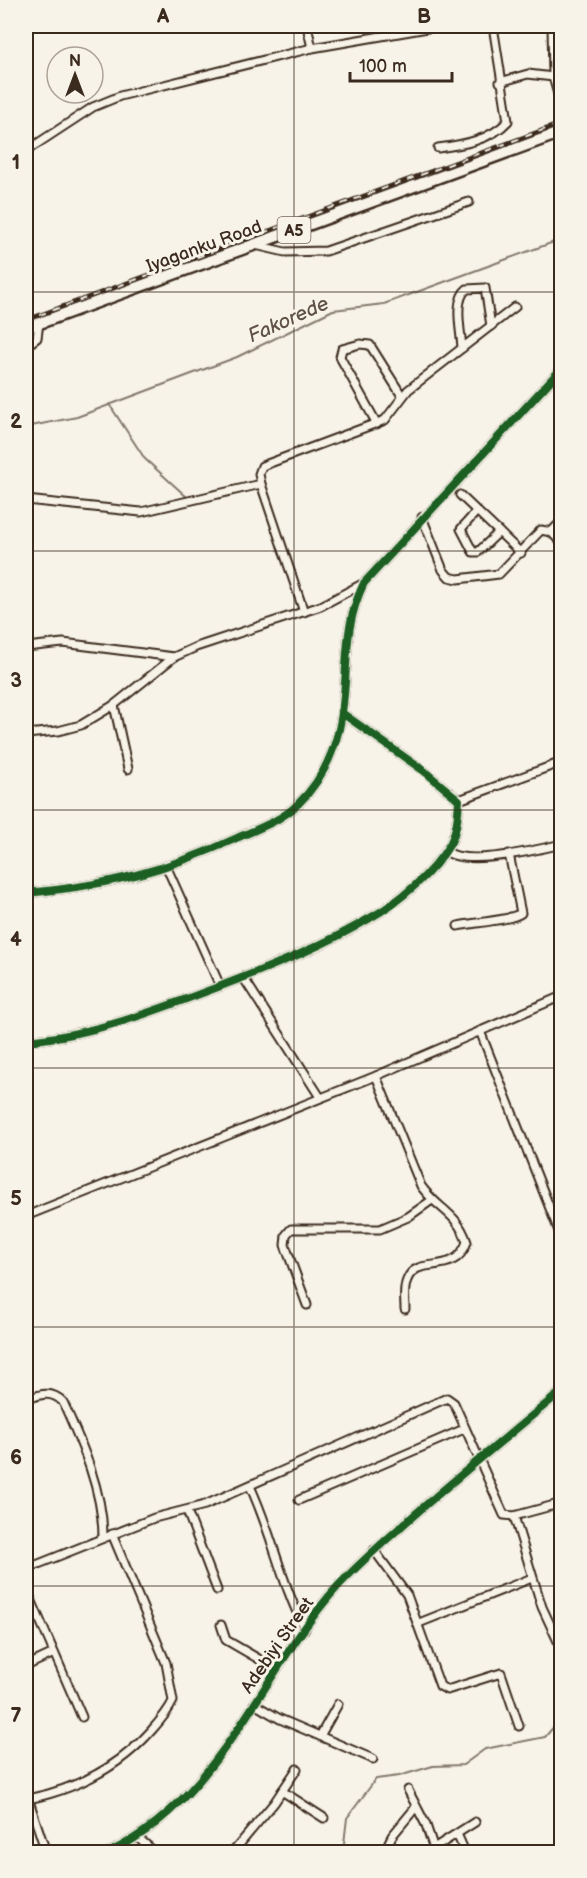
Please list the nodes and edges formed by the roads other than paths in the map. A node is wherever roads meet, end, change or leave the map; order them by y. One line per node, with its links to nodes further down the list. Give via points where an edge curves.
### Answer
1 (307, 26): 5 (street)
2 (439, 26): 5 (street)
3 (493, 26): 7 (street)
4 (552, 26): 6 (street)
5 (312, 48): 11 (street, via 104,102)
6 (553, 77): 7 (street, via 528,74); 8 (street)
7 (500, 82): 10 (street, via 509,118 502,128 465,145)
8 (561, 101)
9 (561, 132): 13 (highway, Iyaganku Road / A5)
10 (438, 148)
11 (26, 151)
12 (469, 202): 13 (street, via 326,251 285,252)
13 (255, 245): 15 (highway, Iyaganku Road / A5)
14 (515, 306): 17 (street)
15 (39, 323): 16 (highway, Iyaganku Road / A5); 18 (street, via 37,338)
16 (26, 326)
17 (491, 326): 19 (street); 19 (street, via 484,288 467,289 460,308)
18 (26, 346)
19 (462, 348): 21 (street)
20 (561, 368): 27 (street)
21 (402, 396): 22 (street, via 395,410); 22 (street, via 370,345 342,349 340,357)
22 (377, 424): 23 (street, via 270,461 259,470)
23 (261, 484): 25 (street, via 141,512); 34 (street)
24 (460, 495): 26 (street)
25 (26, 500)
26 (477, 511): 29 (street); 29 (street, via 461,529 473,552 478,552)
27 (422, 517): 32 (street, via 449,577 471,580 499,574); 33 (street)
28 (561, 521): 30 (street)
29 (499, 532): 32 (street)
30 (551, 532): 31 (street); 32 (street, via 541,530)
31 (561, 543)
32 (521, 553)
33 (364, 583): 34 (street); 38 (street, via 348,625)
34 (304, 612): 36 (street)
35 (26, 647): 36 (street, via 63,643)
36 (174, 657): 37 (street)
37 (114, 705): 39 (street, via 69,729); 41 (street)
38 (342, 713): 42 (street); 46 (street, via 330,762 291,810)
39 (26, 734)
40 (561, 762): 42 (street)
41 (128, 769)
42 (459, 800): 44 (street, via 454,836)
43 (561, 844): 45 (street)
44 (446, 850): 45 (street, via 458,857); 49 (street, via 412,887 372,918)
45 (509, 854): 48 (street, via 521,913 513,918)
46 (167, 868): 47 (street, via 75,888); 50 (street)
47 (26, 893)
48 (458, 926)
49 (243, 977): 50 (street); 55 (street)
50 (220, 986): 53 (street, via 121,1022)
51 (561, 996): 52 (street)
52 (480, 1031): 54 (street); 58 (street)
53 (26, 1041)
54 (376, 1076): 55 (street); 56 (street, via 421,1186)
55 (320, 1097): 57 (street)
56 (432, 1200): 59 (street, via 408,1217 380,1229 291,1229 285,1245); 60 (street, via 458,1221 467,1242 453,1262 419,1267 410,1273 405,1287)
57 (26, 1216)
58 (561, 1239)
59 (307, 1305)
60 (405, 1309)
61 (561, 1391): 64 (street, Adebiyi Street)
62 (26, 1400): 71 (street, via 48,1394 63,1402 98,1490)
63 (464, 1429): 64 (street); 65 (street, via 454,1403 444,1399); 66 (street)
64 (477, 1459): 69 (street, via 500,1510 504,1515); 72 (street, Adebiyi Street)
65 (250, 1486): 68 (street); 79 (street, via 270,1531 290,1600)
66 (299, 1500)
67 (561, 1503): 69 (street)
68 (187, 1511): 70 (street); 76 (street)
69 (514, 1516): 74 (street)
70 (112, 1534): 71 (street); 93 (street, via 166,1664 173,1701 142,1741 106,1771 73,1786)
71 (103, 1537): 73 (street)
72 (374, 1550): 77 (street, via 406,1595); 79 (street, Adebiyi Street, via 340,1584)
73 (26, 1569)
74 (532, 1578): 77 (street); 80 (street)
75 (26, 1588): 81 (street)
76 (218, 1590)
77 (419, 1623): 87 (street, via 440,1686 447,1690 501,1674)
78 (221, 1625): 83 (street, via 226,1640)
79 (305, 1629): 83 (street, Adebiyi Street)
80 (561, 1650)
81 (54, 1653): 82 (street); 86 (street)
82 (26, 1666)
83 (276, 1669): 84 (street, Adebiyi Street)
84 (254, 1704): 88 (street); 98 (street, Adebiyi Street, via 200,1783)
85 (338, 1704): 88 (street)
86 (82, 1717)
87 (519, 1726)
88 (320, 1736): 89 (street)
89 (373, 1759)
90 (297, 1769): 92 (street)
91 (408, 1790): 94 (street)
92 (282, 1791): 95 (street); 103 (street)
93 (27, 1795): 100 (street)
94 (417, 1807): 99 (street); 104 (street, via 392,1836)
95 (324, 1818)
96 (476, 1822): 97 (street)
97 (457, 1834): 99 (street); 105 (street)
98 (138, 1838): 101 (street, Adebiyi Street); 102 (street)
99 (434, 1850)
100 (46, 1852)
101 (110, 1852)
102 (155, 1852)
103 (233, 1852)
104 (384, 1852)
105 (465, 1852)

